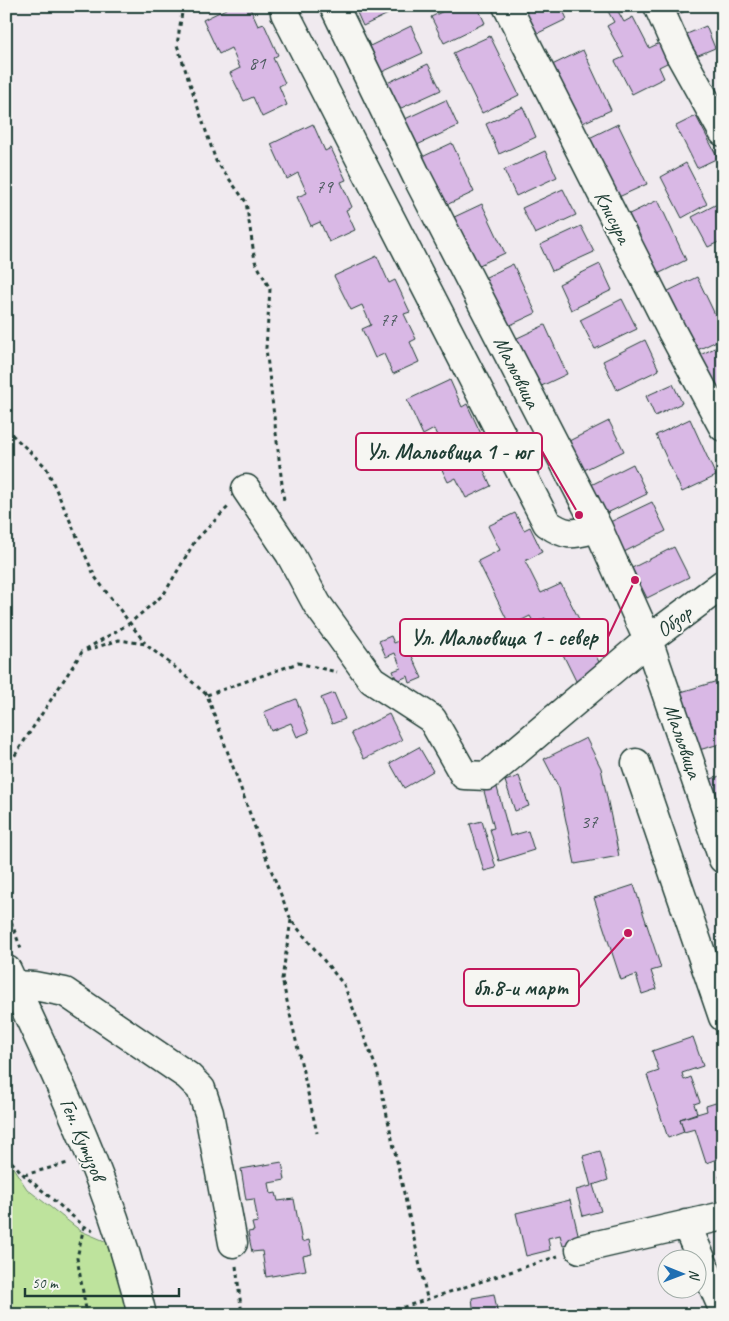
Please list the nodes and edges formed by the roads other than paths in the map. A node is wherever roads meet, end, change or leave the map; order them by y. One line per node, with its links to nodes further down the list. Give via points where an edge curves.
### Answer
1 (334, 6): 8 (street, Мальовица, via 418,179)
2 (507, 6): 6 (street, Клисура)
3 (658, 6): 5 (street, via 679,53)
4 (285, 12): 8 (street, via 547,523 571,535)
5 (723, 132)
6 (723, 427)
7 (246, 489): 10 (street, Обзор, via 290,554 317,604 372,680 432,719 464,775 487,776)
8 (598, 528): 10 (street, Мальовица)
9 (723, 584): 10 (street, Обзор)
10 (648, 640): 12 (street, Мальовица)
11 (636, 763): 14 (street)
12 (723, 859)
13 (18, 980): 17 (street, via 65,992 188,1076 201,1089 209,1113); 20 (street, Ген. Кутузов, via 93,1157 123,1240)
14 (723, 1017)
15 (723, 1216): 16 (street)
16 (686, 1224): 18 (street); 19 (street)
17 (233, 1243)
18 (580, 1249)
19 (723, 1309)
20 (142, 1315)

